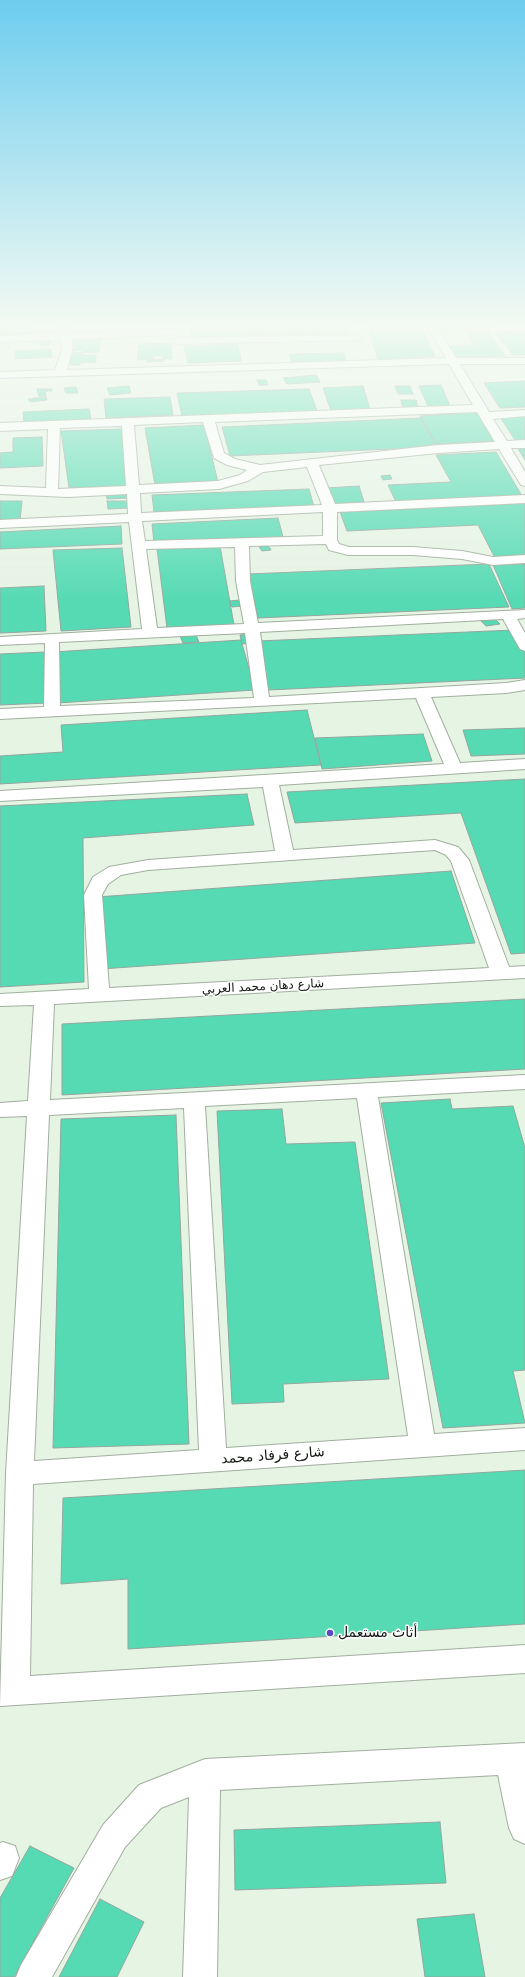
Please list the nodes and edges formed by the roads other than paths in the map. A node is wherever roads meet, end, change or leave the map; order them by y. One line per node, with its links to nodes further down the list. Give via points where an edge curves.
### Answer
1 (203, 418): 4 (street)
2 (208, 418): 10 (street, via 218,454 231,462)
3 (486, 418): 8 (street)
4 (128, 422): 5 (street); 13 (street)
5 (54, 425): 6 (street); 14 (street)
6 (0, 427)
7 (525, 444): 8 (street)
8 (503, 445): 9 (street, via 410,452); 11 (street)
9 (312, 464): 10 (street); 16 (street)
10 (260, 469): 13 (street, via 244,478 219,485)
11 (523, 475)
12 (0, 490): 14 (street)
13 (133, 490): 14 (street); 17 (street)
14 (52, 492)
15 (525, 499): 16 (street)
16 (330, 508): 17 (street); 19 (street)
17 (135, 518): 18 (street); 21 (street)
18 (0, 524)
19 (330, 540): 20 (street); 22 (street, via 334,547 348,551 413,551 462,555 494,561)
20 (242, 541): 21 (street); 25 (street, via 243,581)
21 (139, 545): 26 (street)
22 (525, 559)
23 (525, 614): 24 (street)
24 (508, 615): 25 (street); 29 (street)
25 (252, 629): 26 (street); 32 (street)
26 (150, 633): 27 (street)
27 (52, 638): 28 (street); 33 (street)
28 (0, 640)
29 (525, 646)
30 (525, 685): 31 (street)
31 (421, 692): 32 (street); 36 (street)
32 (262, 702): 33 (street)
33 (52, 711): 34 (street)
34 (0, 714)
35 (525, 764): 36 (street)
36 (454, 768): 37 (street)
37 (270, 781): 38 (street); 39 (street)
38 (0, 796)
39 (285, 856): 41 (street, via 435,845 452,851 460,860); 42 (street, via 148,865 115,871 100,881 93,895)
40 (525, 972): 41 (street, شارع دهان محمد العربي)
41 (501, 973): 42 (street, شارع دهان محمد العربي)
42 (99, 994): 43 (street, شارع دهان محمد العربي)
43 (44, 999): 44 (street, شارع دهان محمد العربي); 48 (street)
44 (0, 1000)
45 (525, 1082): 46 (street)
46 (366, 1090): 47 (street); 51 (street)
47 (194, 1099): 48 (street); 52 (street)
48 (37, 1108): 49 (street); 53 (street)
49 (0, 1110)
50 (525, 1439): 51 (street, شارع فرفاد محمد)
51 (423, 1446): 52 (street, شارع فرفاد محمد)
52 (213, 1460): 53 (street, شارع فرفاد محمد)
53 (20, 1473): 55 (street)
54 (525, 1659): 55 (street)
55 (8, 1692)
56 (518, 1759): 57 (street); 58 (street)
57 (205, 1775): 59 (street, via 150,1796 114,1836); 60 (street)
58 (525, 1828)
59 (33, 1977)
60 (200, 1977)

